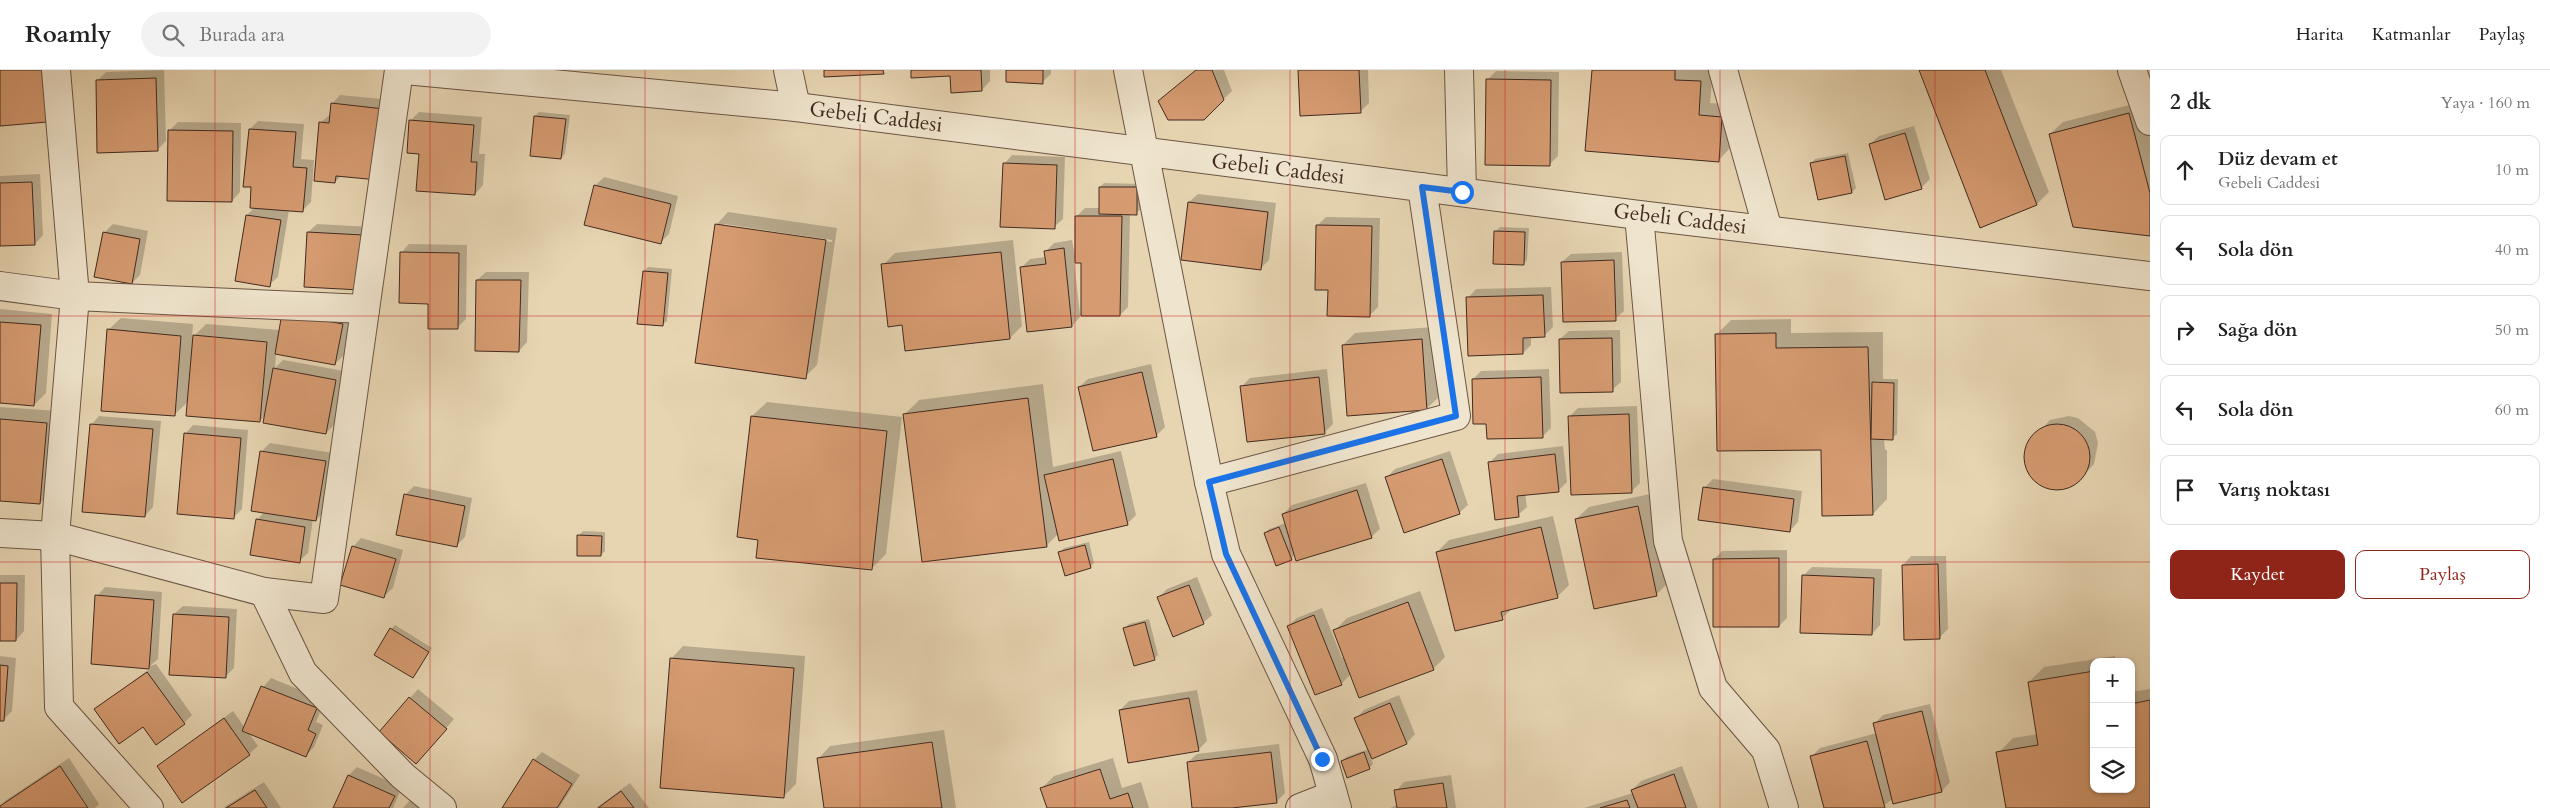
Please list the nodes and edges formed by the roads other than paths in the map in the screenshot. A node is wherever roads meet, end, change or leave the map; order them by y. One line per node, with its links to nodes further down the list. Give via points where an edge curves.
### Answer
1 (56, 70): 18 (street)
2 (399, 70): 19 (street)
3 (405, 70): 9 (street, Gebeli Caddesi)
4 (788, 70): 9 (street)
5 (1128, 70): 11 (street)
6 (1459, 70): 13 (street)
7 (1723, 70): 15 (street)
8 (2132, 70): 10 (street)
9 (796, 107): 11 (street, Gebeli Caddesi)
10 (2150, 121)
11 (1143, 152): 12 (street, Gebeli Caddesi); 20 (street)
12 (1422, 187): 13 (street, Gebeli Caddesi); 20 (street, via 1456,416)
13 (1462, 192): 14 (street, Gebeli Caddesi)
14 (1639, 214): 15 (street, Gebeli Caddesi); 28 (street, via 1668,541 1713,688 1766,750)
15 (1768, 230): 16 (street, Gebeli Caddesi)
16 (2150, 276)
17 (0, 286): 18 (street)
18 (75, 296): 19 (street); 22 (street)
19 (365, 309): 23 (street, via 324,599)
20 (1209, 482): 24 (street, via 1226,554 1322,759)
21 (0, 533): 22 (street)
22 (55, 536): 23 (street); 25 (street, via 59,707)
23 (264, 592): 26 (street, via 303,673 403,776)
24 (1335, 802): 27 (street)
25 (149, 808)
26 (442, 808)
27 (1300, 808)
28 (1784, 808)

